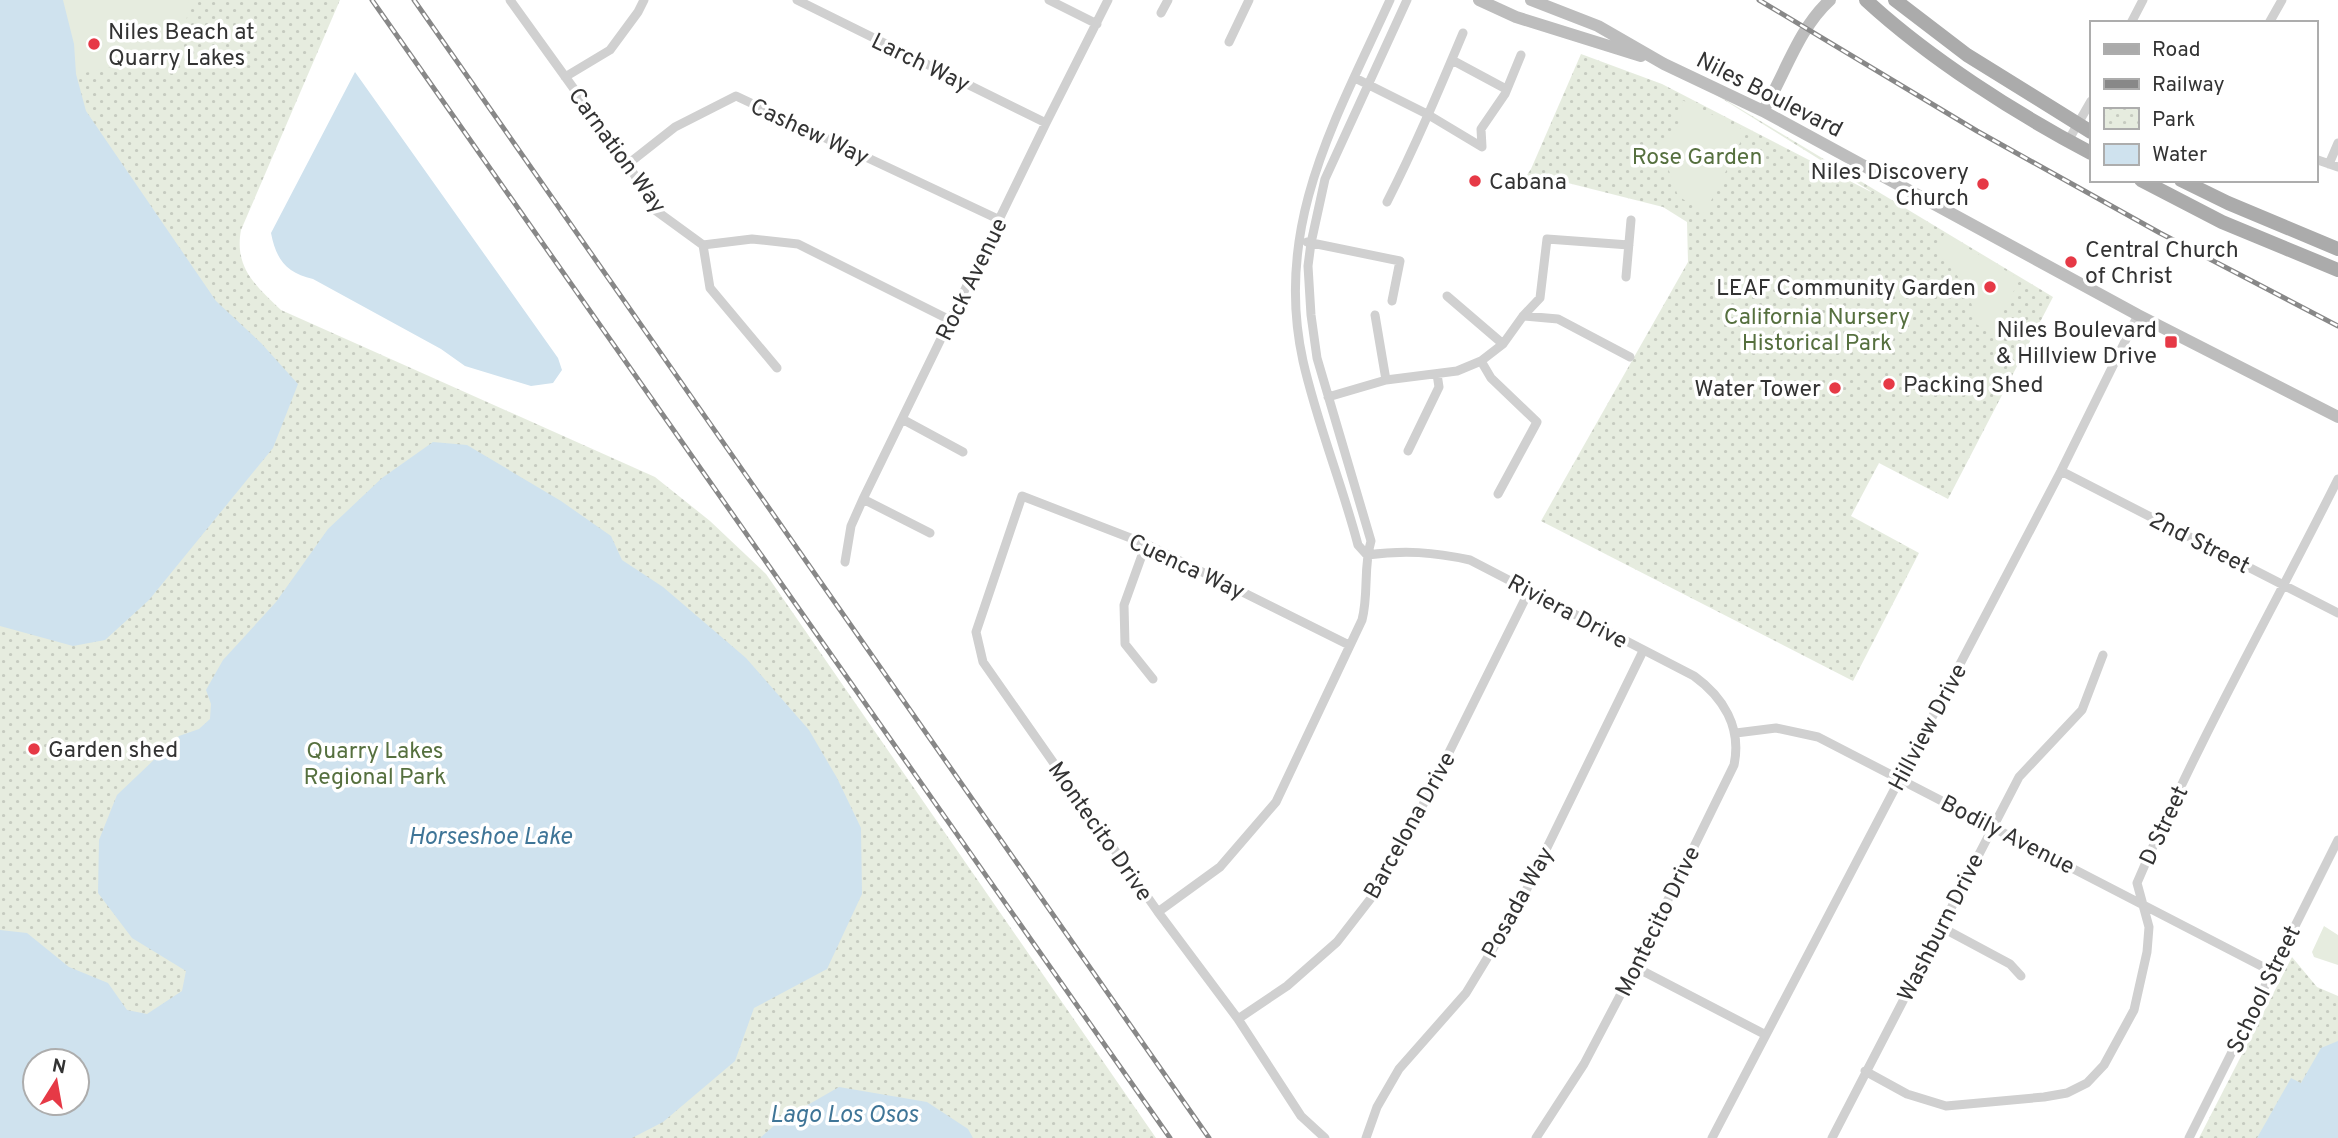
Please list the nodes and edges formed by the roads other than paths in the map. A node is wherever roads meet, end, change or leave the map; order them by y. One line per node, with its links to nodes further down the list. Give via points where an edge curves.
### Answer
1 (510, 0): 26 (street, Carnation Way)
2 (644, 0): 26 (street, via 610,50)
3 (797, 0): 33 (street, Larch Way)
4 (1049, 0): 20 (street)
5 (1108, 0): 20 (street, Rock Avenue)
6 (1168, 0): 17 (street)
7 (1249, 0): 22 (street)
8 (1390, 0): 27 (street)
9 (1407, 0): 28 (street)
10 (1479, 0): 25 (main road, Niles Boulevard, via 1516,18)
11 (1531, 0): 25 (main road, Niles Boulevard, via 1598,26)
12 (1830, 0): 31 (main road, via 1794,52)
13 (1866, 0): 35 (main road, via 1961,73)
14 (1895, 0): 34 (main road, via 1967,55)
15 (2143, 0): 18 (street)
16 (2282, 0): 19 (street)
17 (1161, 13)
18 (2132, 21)
19 (2270, 21)
20 (1097, 24): 33 (street, Rock Avenue)
21 (1463, 33): 24 (street)
22 (1229, 42)
23 (1521, 55): 29 (street)
24 (1452, 60): 29 (street); 32 (street)
25 (1664, 64): 31 (main road, Niles Boulevard)
26 (565, 77): 38 (street, Carnation Way)
27 (1355, 78): 28 (street); 45 (street, via 1321,153)
28 (1367, 84): 32 (street); 46 (street, via 1325,179)
29 (1506, 89): 32 (street, via 1480,129 1482,147)
30 (2090, 105): 34 (street)
31 (1763, 111): 55 (main road, Niles Boulevard)
32 (1427, 114): 42 (street)
33 (1045, 123): 43 (street, Rock Avenue)
34 (2085, 129): 35 (street)
35 (2068, 141): 37 (main road)
36 (2338, 143): 39 (street)
37 (2090, 152)
38 (628, 164): 43 (street, Cashew Way, via 675,127 736,96); 48 (street, Carnation Way, via 655,210)
39 (2333, 166)
40 (2145, 182): 50 (main road, via 2222,222)
41 (2185, 182): 49 (main road)
42 (1387, 202)
43 (1000, 220): 57 (street, Rock Avenue)
44 (1631, 220): 47 (street)
45 (1298, 240): 46 (street); 76 (street, via 1295,291 1303,361 1358,545)
46 (1311, 243): 53 (street, via 1400,261); 64 (street, via 1311,315)
47 (1629, 244): 51 (street); 56 (street, via 1547,239 1540,298)
48 (704, 245): 57 (street, via 752,239 798,244); 61 (street, via 710,288)
49 (2338, 249)
50 (2338, 270)
51 (1626, 277)
52 (1447, 296): 58 (street)
53 (1392, 301)
54 (1375, 315): 63 (street)
55 (2138, 315): 65 (main road, Niles Boulevard); 69 (street, Hillview Drive)
56 (1523, 316): 58 (street); 59 (street, via 1558,319)
57 (950, 320): 66 (street, Rock Avenue)
58 (1503, 344): 60 (street)
59 (1630, 357)
60 (1481, 361): 62 (street); 71 (street, via 1491,379 1537,422)
61 (777, 369)
62 (1437, 374): 63 (street); 67 (street, via 1439,387)
63 (1386, 380): 64 (street)
64 (1328, 397): 76 (street, via 1360,496 1371,541)
65 (2338, 417)
66 (902, 419): 68 (street); 73 (street, Rock Avenue)
67 (1408, 451)
68 (963, 452)
69 (2061, 471): 78 (street, 2nd Street); 86 (street, Hillview Drive)
70 (2338, 479): 78 (street, D Street)
71 (1498, 494)
72 (1022, 496): 75 (street, Cuenca Way); 90 (street, Montecito Drive, via 976,632 983,662)
73 (863, 499): 74 (street); 77 (street, Rock Avenue, via 851,526)
74 (930, 533)
75 (1146, 544): 81 (street, Cuenca Way); 84 (street, via 1124,605 1125,644)
76 (1367, 555): 79 (street, Riviera Drive, via 1434,552 1470,560); 81 (street, via 1367,600)
77 (845, 562)
78 (2285, 586): 80 (street, 2nd Street); 89 (street, D Street, via 2149,854 2137,883)
79 (1529, 590): 82 (street, Riviera Drive); 95 (street, Barcelona Drive, via 1375,893 1337,942 1287,986)
80 (2338, 612)
81 (1349, 645): 90 (street, via 1276,802 1220,867)
82 (1643, 651): 85 (street, Riviera Drive, via 1712,689); 99 (street, Posada Way, via 1517,909 1466,993 1399,1069)
83 (2103, 655): 87 (street, Washburn Drive, via 2082,710 2019,777)
84 (1153, 679)
85 (1736, 733): 86 (street, Bodily Avenue, via 1776,728 1818,737); 92 (street, Montecito Drive, via 1734,765)
86 (1900, 780): 87 (street, Bodily Avenue); 96 (street, Hillview Drive)
87 (1992, 825): 89 (street, Bodily Avenue); 91 (street, Washburn Drive)
88 (2338, 840): 93 (street, School Street)
89 (2143, 904): 93 (street, Bodily Avenue); 97 (street, D Street, via 2149,927 2147,952 2134,1010 2104,1065 2087,1083 2044,1097 1945,1106 1908,1094)
90 (1158, 912): 95 (street, Montecito Drive)
91 (1941, 927): 94 (street, via 2010,964); 97 (street, Washburn Drive)
92 (1635, 967): 96 (street); 100 (street, Montecito Drive, via 1584,1064)
93 (2271, 971): 103 (street, School Street)
94 (2021, 976)
95 (1238, 1019): 98 (street, Montecito Drive, via 1301,1116)
96 (1766, 1035): 101 (street, Hillview Drive)
97 (1865, 1071): 102 (street, Washburn Drive)
98 (1325, 1138)
99 (1366, 1138)
100 (1536, 1138)
101 (1712, 1138)
102 (1832, 1138)
103 (2189, 1138)

